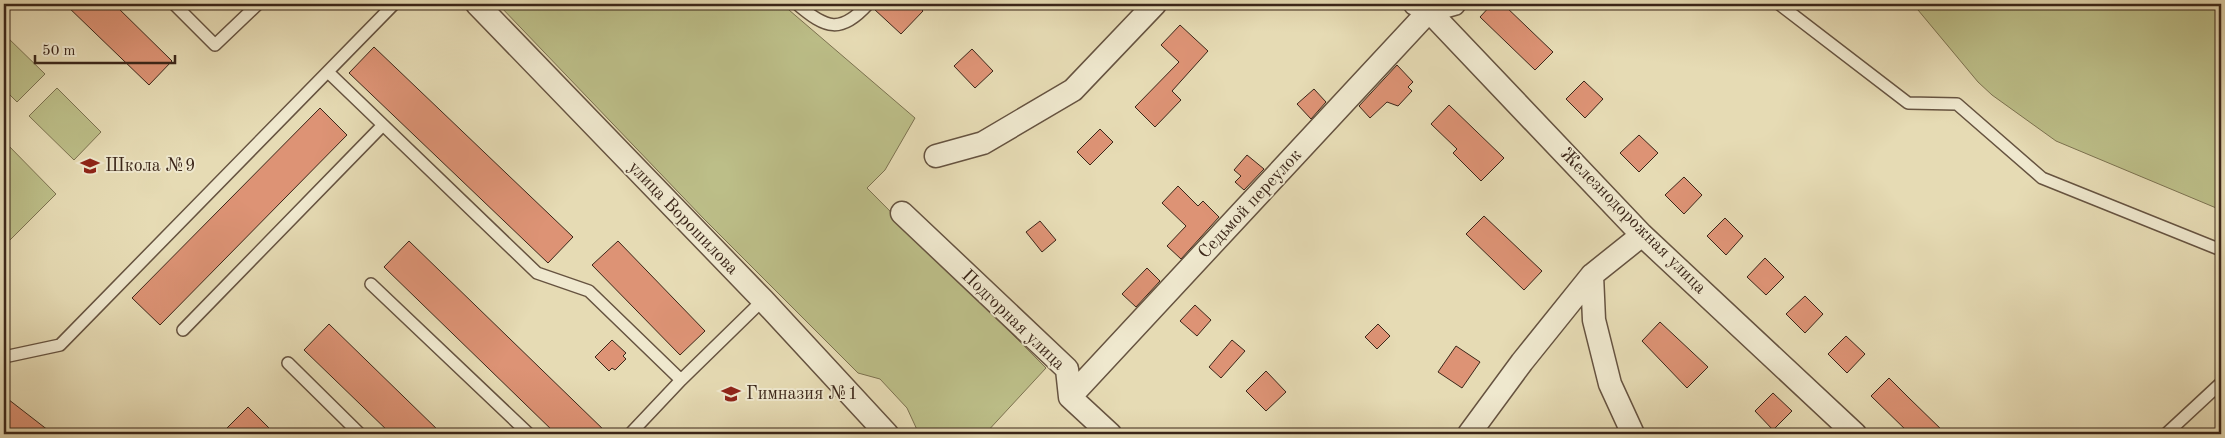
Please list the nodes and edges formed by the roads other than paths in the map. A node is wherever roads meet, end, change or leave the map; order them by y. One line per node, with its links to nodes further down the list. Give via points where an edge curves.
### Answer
1 (174, 4): 2 (lane, via 215,45)
2 (258, 4)
3 (394, 4): 11 (lane)
4 (477, 4): 19 (street, улица Ворошилова)
5 (797, 4): 6 (lane, via 822,23 838,25 849,22)
6 (868, 4)
7 (1155, 4): 13 (street, via 1073,90 983,143)
8 (1454, 4): 10 (street)
9 (1779, 4): 16 (lane, via 1908,103 1957,104 2042,178)
10 (1422, 8): 15 (street, Железнодорожная улица); 25 (street, Седьмой переулок)
11 (328, 72): 12 (lane); 21 (lane, via 60,346)
12 (383, 125): 20 (lane); 23 (lane, via 537,273 588,291)
13 (936, 156)
14 (902, 213): 25 (street, Подгорная улица, via 1067,369)
15 (1642, 235): 17 (street); 33 (street, Железнодорожная улица)
16 (2221, 250)
17 (1592, 275): 31 (street); 32 (street, via 1594,320 1610,384)
18 (371, 284): 27 (lane)
19 (763, 300): 23 (lane); 29 (street, улица Ворошилова)
20 (183, 330)
21 (4, 357)
22 (288, 363): 26 (lane)
23 (681, 380): 28 (lane)
24 (2221, 384): 34 (lane)
25 (1070, 397): 30 (street)
26 (360, 434)
27 (529, 434)
28 (630, 434)
29 (887, 434)
30 (1110, 434)
31 (1469, 434)
32 (1633, 434)
33 (1855, 434)
34 (2166, 434)

